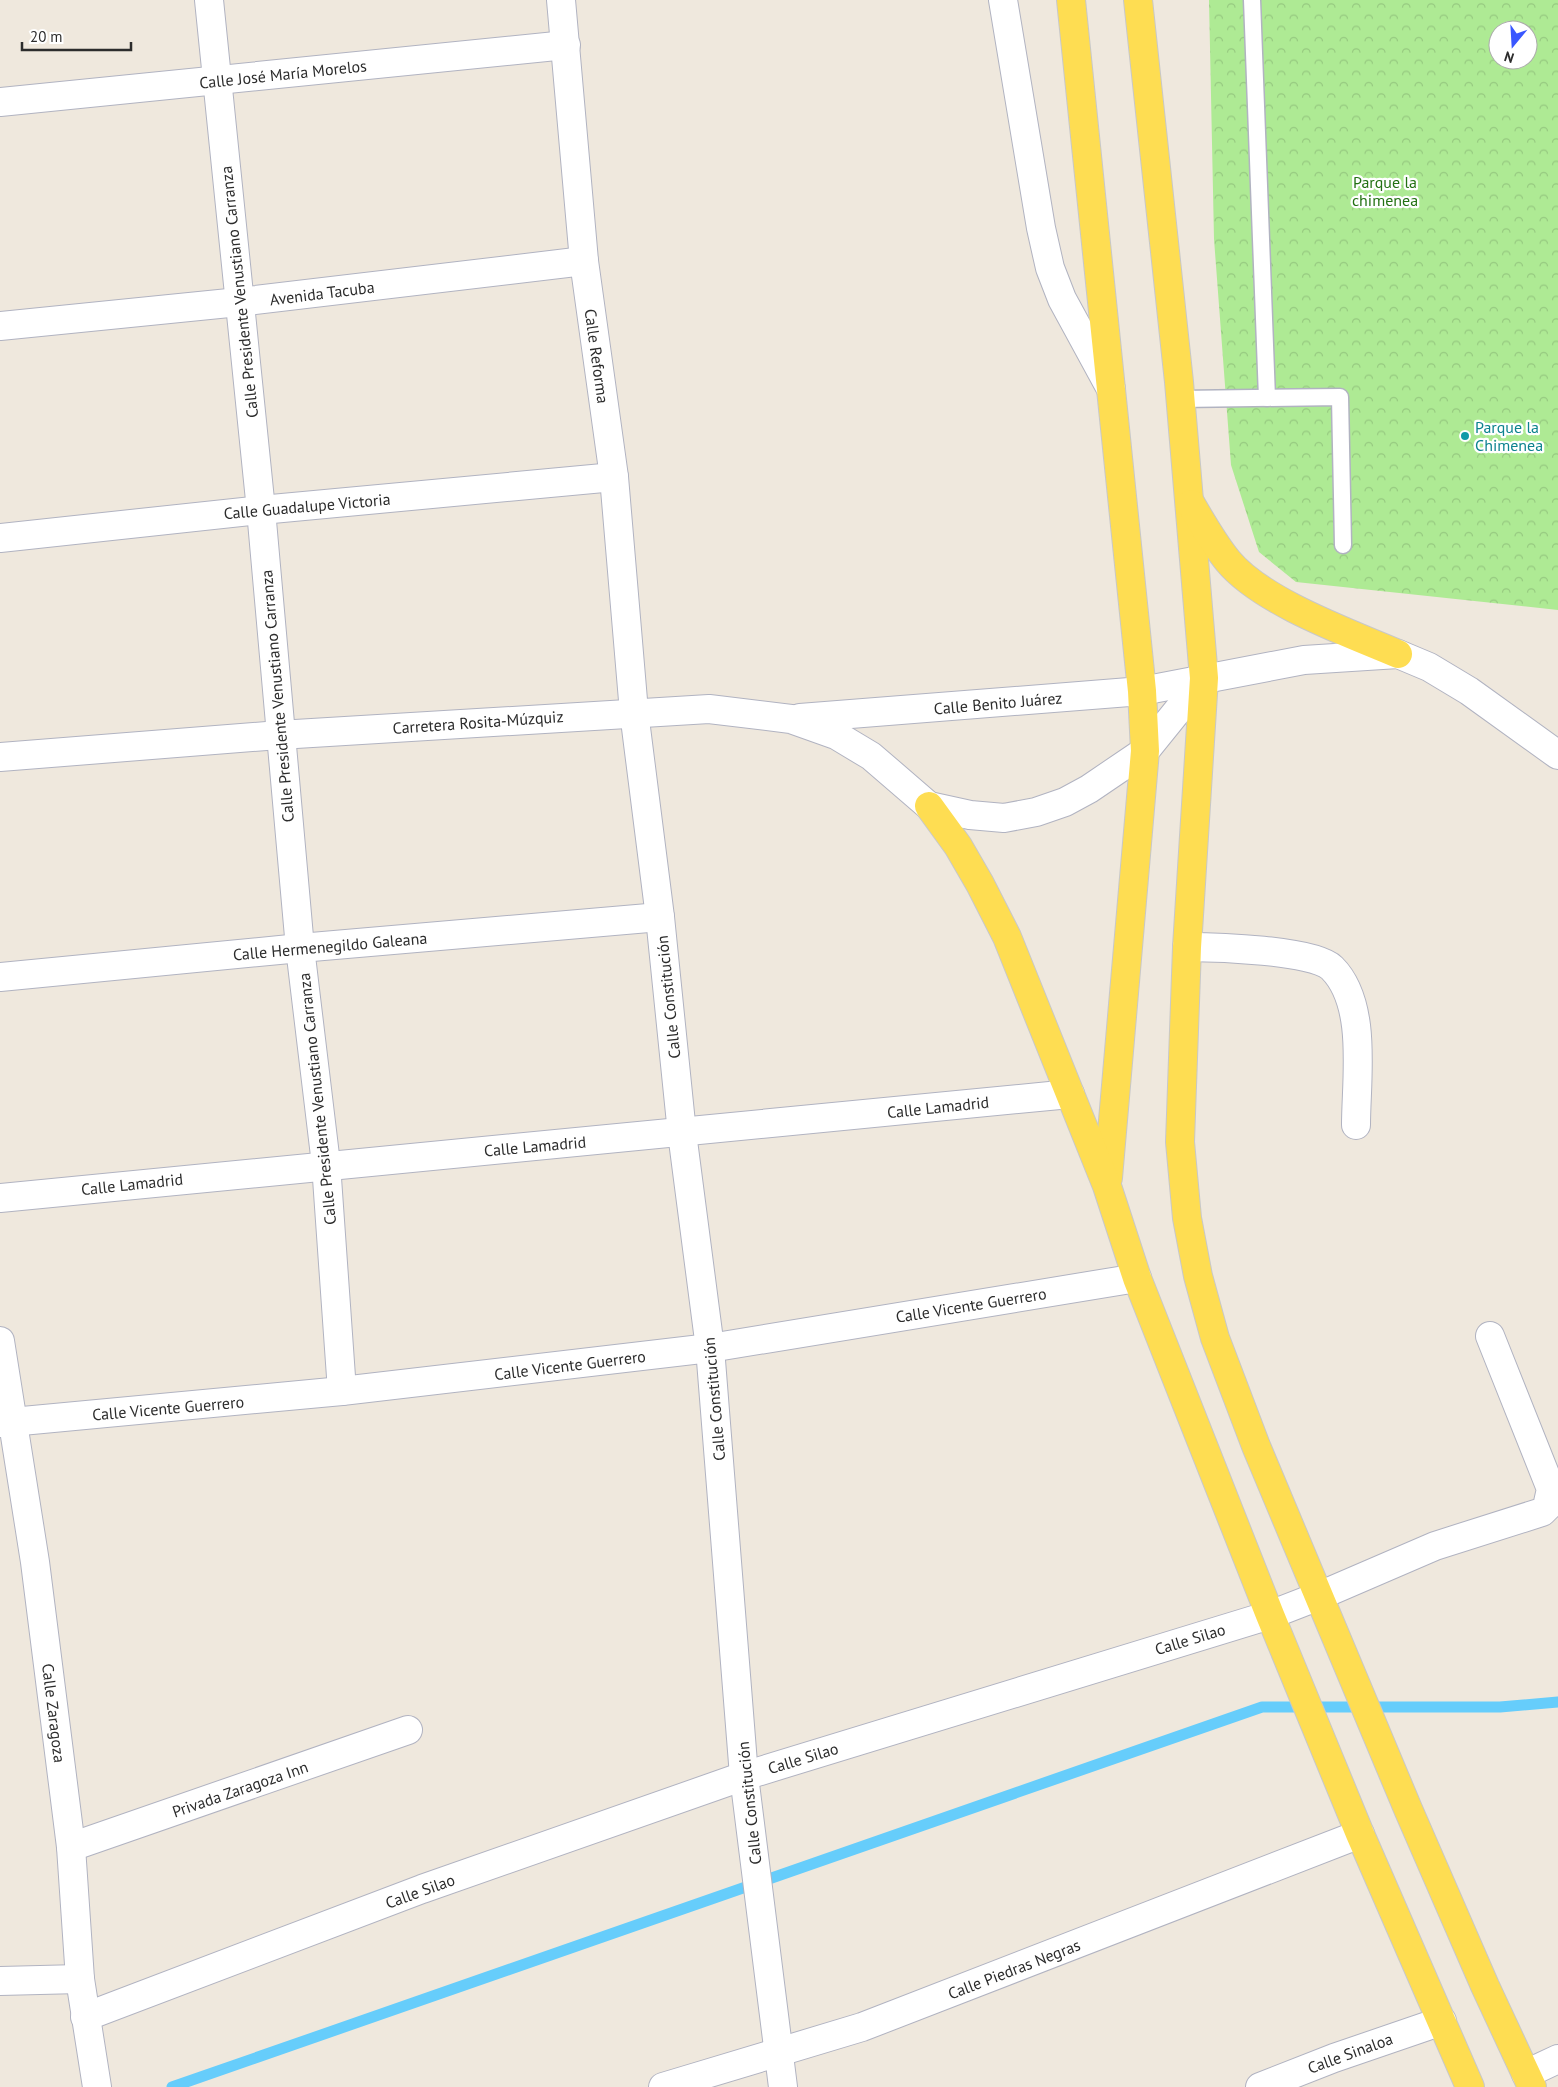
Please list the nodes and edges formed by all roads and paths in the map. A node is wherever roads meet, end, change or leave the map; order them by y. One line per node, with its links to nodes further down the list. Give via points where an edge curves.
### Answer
1 (208, 0): 8 (street, Calle Presidente Venustiano Carranza)
2 (561, 0): 7 (street, Calle Reforma)
3 (1003, 0): 13 (street, via 1050,268 1062,299)
4 (1070, 0): 13 (main road)
5 (1138, 0): 15 (main road)
6 (1252, 0): 14 (lane)
7 (566, 45): 8 (street, Calle José María Morelos); 10 (street, Calle Reforma)
8 (218, 81): 9 (street, Calle José María Morelos); 11 (street, Calle Presidente Venustiano Carranza)
9 (0, 102)
10 (584, 262): 11 (street, Avenida Tacuba); 16 (street, Calle Reforma)
11 (239, 302): 12 (street, Avenida Tacuba); 18 (street, Calle Presidente Venustiano Carranza)
12 (0, 326)
13 (1111, 389): 23 (main road)
14 (1267, 398): 15 (lane); 20 (lane, via 1340,397)
15 (1180, 399): 17 (main road)
16 (614, 477): 18 (street, Calle Guadalupe Victoria); 24 (street, Calle Reforma)
17 (1187, 499): 21 (main road, via 1229,563 1252,582 1302,612); 22 (main road)
18 (261, 510): 19 (street, Calle Guadalupe Victoria); 26 (street, Calle Presidente Venustiano Carranza)
19 (0, 538)
20 (1343, 546)
21 (1398, 654): 22 (street, Calle Benito Juárez, via 1304,660); 28 (street, via 1469,691)
22 (1204, 678): 23 (street, Calle Benito Juárez); 27 (street); 32 (main road)
23 (1142, 691): 25 (street, Calle Benito Juárez); 27 (main road)
24 (634, 712): 25 (street, Carretera Rosita-Múzquiz, via 709,710); 26 (street, Carretera Rosita-Múzquiz); 31 (street, Calle Constitución)
25 (791, 719): 30 (street, Carretera Rosita-Múzquiz, via 836,735 871,756)
26 (279, 735): 29 (street, Carretera Rosita-Múzquiz); 33 (street, Calle Presidente Venustiano Carranza)
27 (1145, 751): 30 (street, via 1089,789 1036,812 1004,818); 39 (main road)
28 (1558, 755)
29 (0, 757)
30 (929, 806): 35 (main road, via 958,846 1007,937)
31 (660, 917): 33 (street, Calle Hermenegildo Galeana); 37 (street, Calle Constitución)
32 (1187, 947): 36 (street, via 1232,948 1301,956 1331,967 1352,1004 1357,1032); 47 (main road, via 1180,1142 1198,1276 1215,1338)
33 (300, 948): 34 (street, Calle Hermenegildo Galeana); 38 (street, Calle Presidente Venustiano Carranza)
34 (0, 977)
35 (1070, 1094): 37 (street, Calle Lamadrid); 39 (main road)
36 (1356, 1125)
37 (682, 1133): 38 (street, Calle Lamadrid); 44 (street, Calle Constitución)
38 (326, 1164): 40 (street, Calle Lamadrid); 45 (street, Calle Presidente Venustiano Carranza)
39 (1107, 1186): 41 (main road)
40 (0, 1198)
41 (1137, 1278): 44 (street, Calle Vicente Guerrero); 48 (main road)
42 (1490, 1336): 47 (street, Calle Silao, via 1551,1489 1547,1507 1542,1512 1435,1546)
43 (0, 1341): 46 (street, Calle Zaragoza)
44 (710, 1348): 45 (street, Calle Vicente Guerrero); 50 (street, Calle Constitución)
45 (342, 1392): 46 (street, Calle Vicente Guerrero)
46 (6, 1423): 52 (street, Calle Zaragoza, via 35,1562)
47 (1319, 1596): 48 (street, Calle Silao); 59 (main road, via 1481,1977)
48 (1270, 1615): 50 (street, Calle Silao); 51 (main road)
49 (408, 1730): 52 (street, Privada Zaragoza Inn)
50 (744, 1776): 55 (street, Calle Silao, via 422,1890); 57 (street, Calle Constitución)
51 (1360, 1834): 56 (main road); 57 (street, Calle Piedras Negras, via 872,2023)
52 (71, 1847): 53 (street, Calle Zaragoza)
53 (80, 1979): 54 (street); 55 (street, Calle Zaragoza)
54 (0, 1981)
55 (85, 2017): 60 (street, Calle Zaragoza)
56 (1442, 2021): 63 (street, Calle Sinaloa); 64 (main road)
57 (779, 2054): 61 (street, Calle Piedras Negras); 62 (street, Calle Constitución)
58 (1558, 2059): 59 (street)
59 (1529, 2081)
60 (97, 2087)
61 (664, 2087)
62 (783, 2087)
63 (1260, 2087)
64 (1470, 2087)

